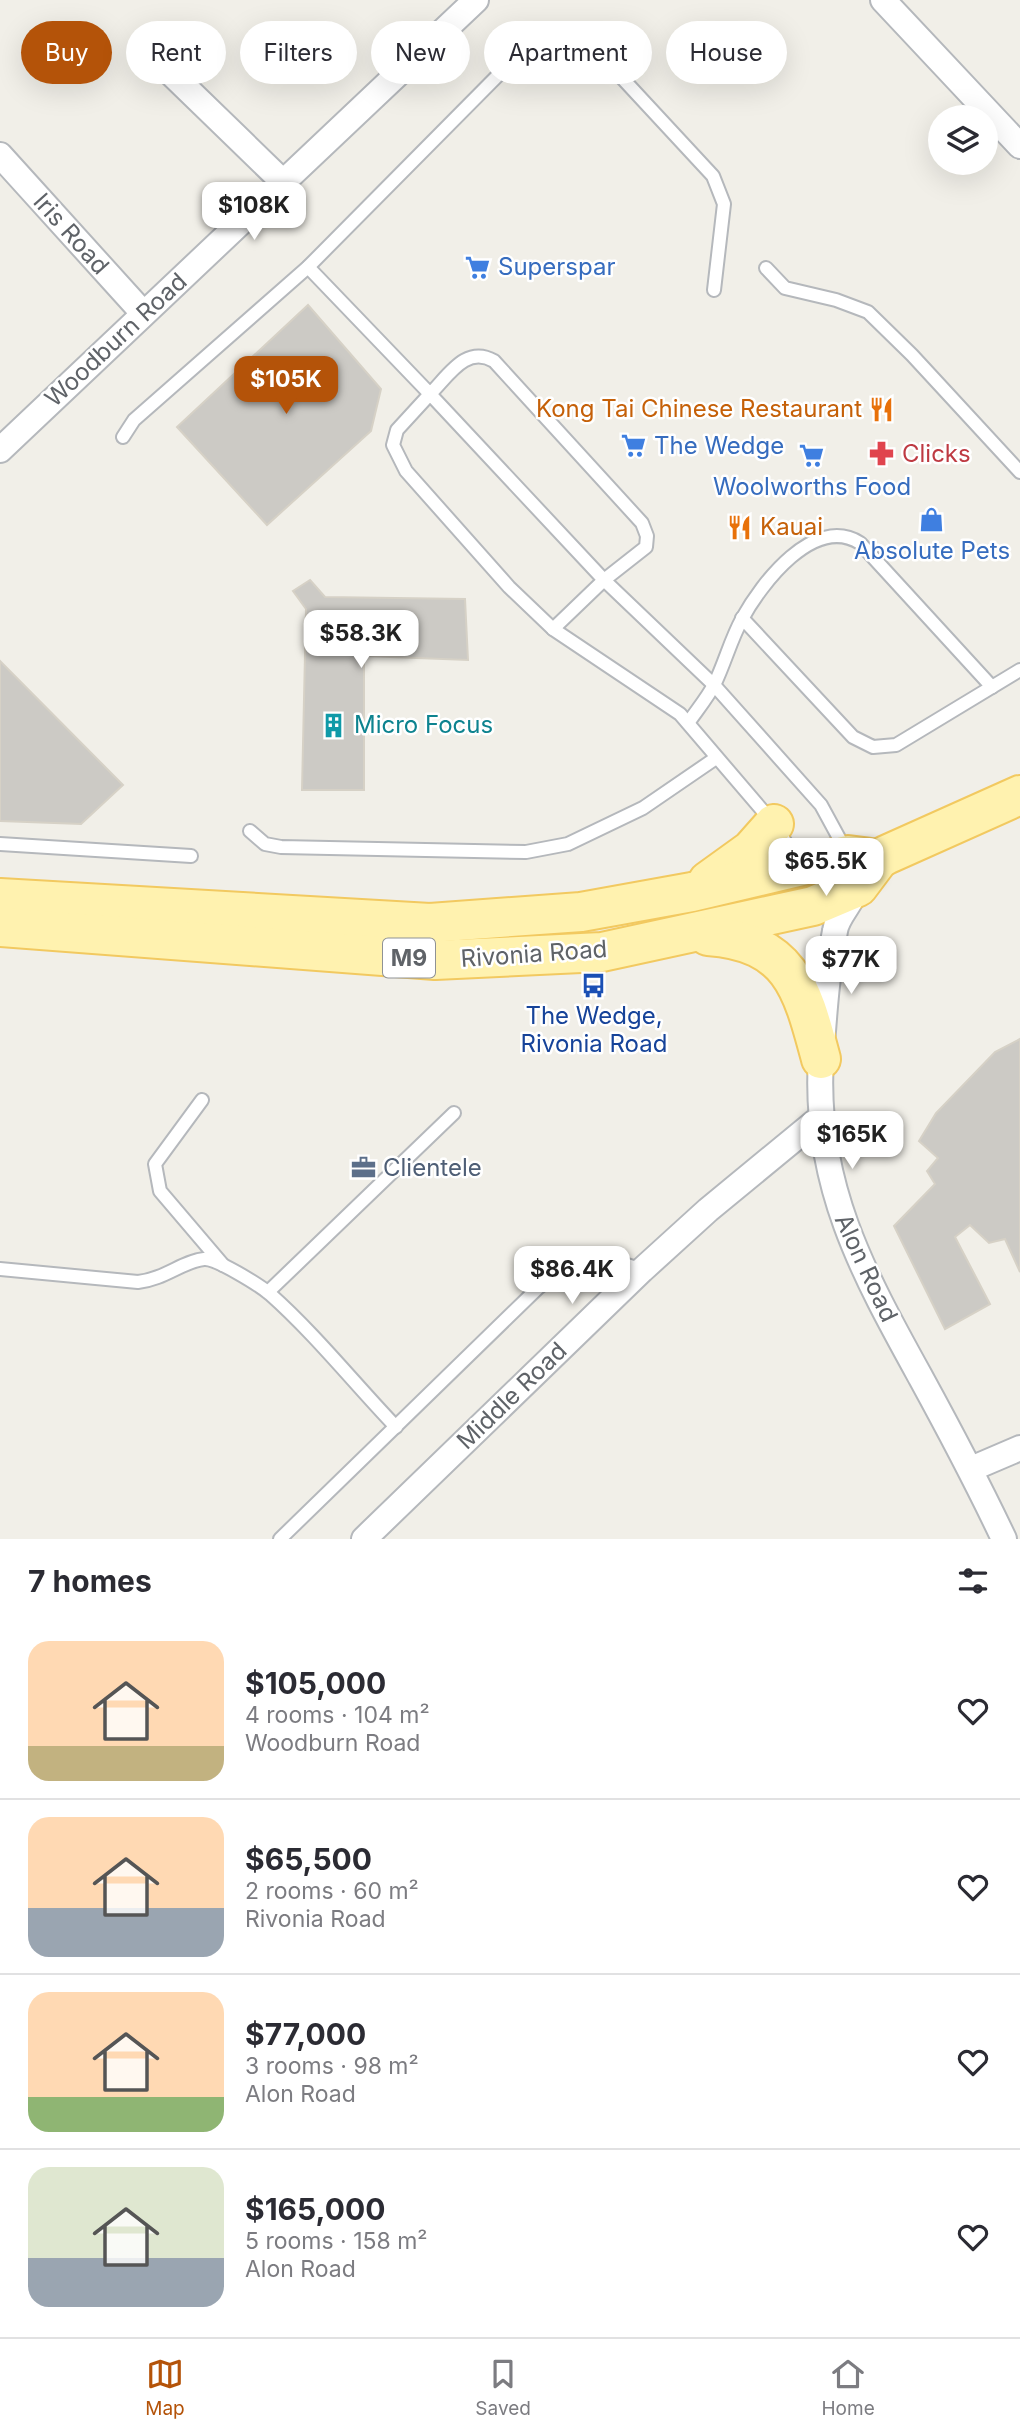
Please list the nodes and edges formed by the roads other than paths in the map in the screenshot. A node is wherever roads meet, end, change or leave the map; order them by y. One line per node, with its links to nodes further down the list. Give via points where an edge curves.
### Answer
1 (476, 0): 6 (street, Woodburn Road)
2 (883, 0): 4 (street)
3 (182, 84): 6 (street)
4 (1020, 146)
5 (0, 155): 10 (street, Iris Road)
6 (284, 183): 10 (street, Woodburn Road)
7 (308, 267): 9 (lane, via 529,44 558,30 598,52 713,176 724,204); 11 (lane); 12 (lane, via 134,420)
8 (766, 268): 14 (lane, via 785,288 868,312)
9 (714, 290)
10 (143, 313): 13 (street, Woodburn Road)
11 (430, 394): 15 (lane); 15 (lane, via 471,355 483,355 500,366 645,529 646,547); 17 (lane, via 397,430 393,445 397,457 509,587)
12 (124, 437)
13 (1, 446)
14 (1020, 472)
15 (604, 580): 17 (lane); 19 (lane)
16 (743, 618): 19 (lane); 20 (lane, via 853,737 873,747 896,745); 20 (lane, via 786,561 802,548 826,536 853,539)
17 (553, 629): 21 (lane, via 670,706)
18 (1020, 670): 20 (lane)
19 (714, 685): 21 (lane); 29 (lane, via 821,805)
20 (992, 687)
21 (688, 723): 22 (lane)
22 (716, 758): 24 (lane); 25 (lane, via 611,825 568,844 526,852 281,847 265,844)
23 (1020, 795): 29 (main road, Rivonia Road / M9)
24 (774, 824): 28 (lane); 30 (main road, via 751,850)
25 (250, 831)
26 (0, 844): 27 (lane)
27 (191, 856)
28 (802, 867): 29 (main road, Rivonia Road / M9); 30 (main road, Rivonia Road / M9); 32 (street, Alon Road)
29 (862, 867): 32 (main road, Rivonia Road / M9)
30 (692, 892): 31 (main road, Rivonia Road / M9, via 581,912 430,923)
31 (0, 898)
32 (824, 918): 34 (main road, Rivonia Road / M9); 35 (street, Alon Road)
33 (0, 928): 34 (main road, Rivonia Road / M9, via 435,960 602,952)
34 (685, 934): 35 (main road, via 747,941 783,963 807,1006)
35 (821, 1059): 38 (street, Alon Road)
36 (202, 1100): 39 (lane, via 155,1164 155,1179 160,1191)
37 (454, 1113): 42 (lane)
38 (821, 1116): 41 (street, Middle Road); 45 (street, Alon Road, via 831,1182 848,1235 871,1287)
39 (223, 1265): 40 (lane, via 206,1259 190,1262 157,1280 138,1282); 42 (lane)
40 (0, 1269)
41 (642, 1270): 43 (lane, via 611,1259 572,1262 538,1288); 47 (street, Middle Road)
42 (268, 1292): 43 (lane)
43 (396, 1427): 46 (lane)
44 (1020, 1448): 45 (street)
45 (971, 1469): 48 (street, Alon Road)
46 (280, 1539)
47 (363, 1539)
48 (1004, 1539)

